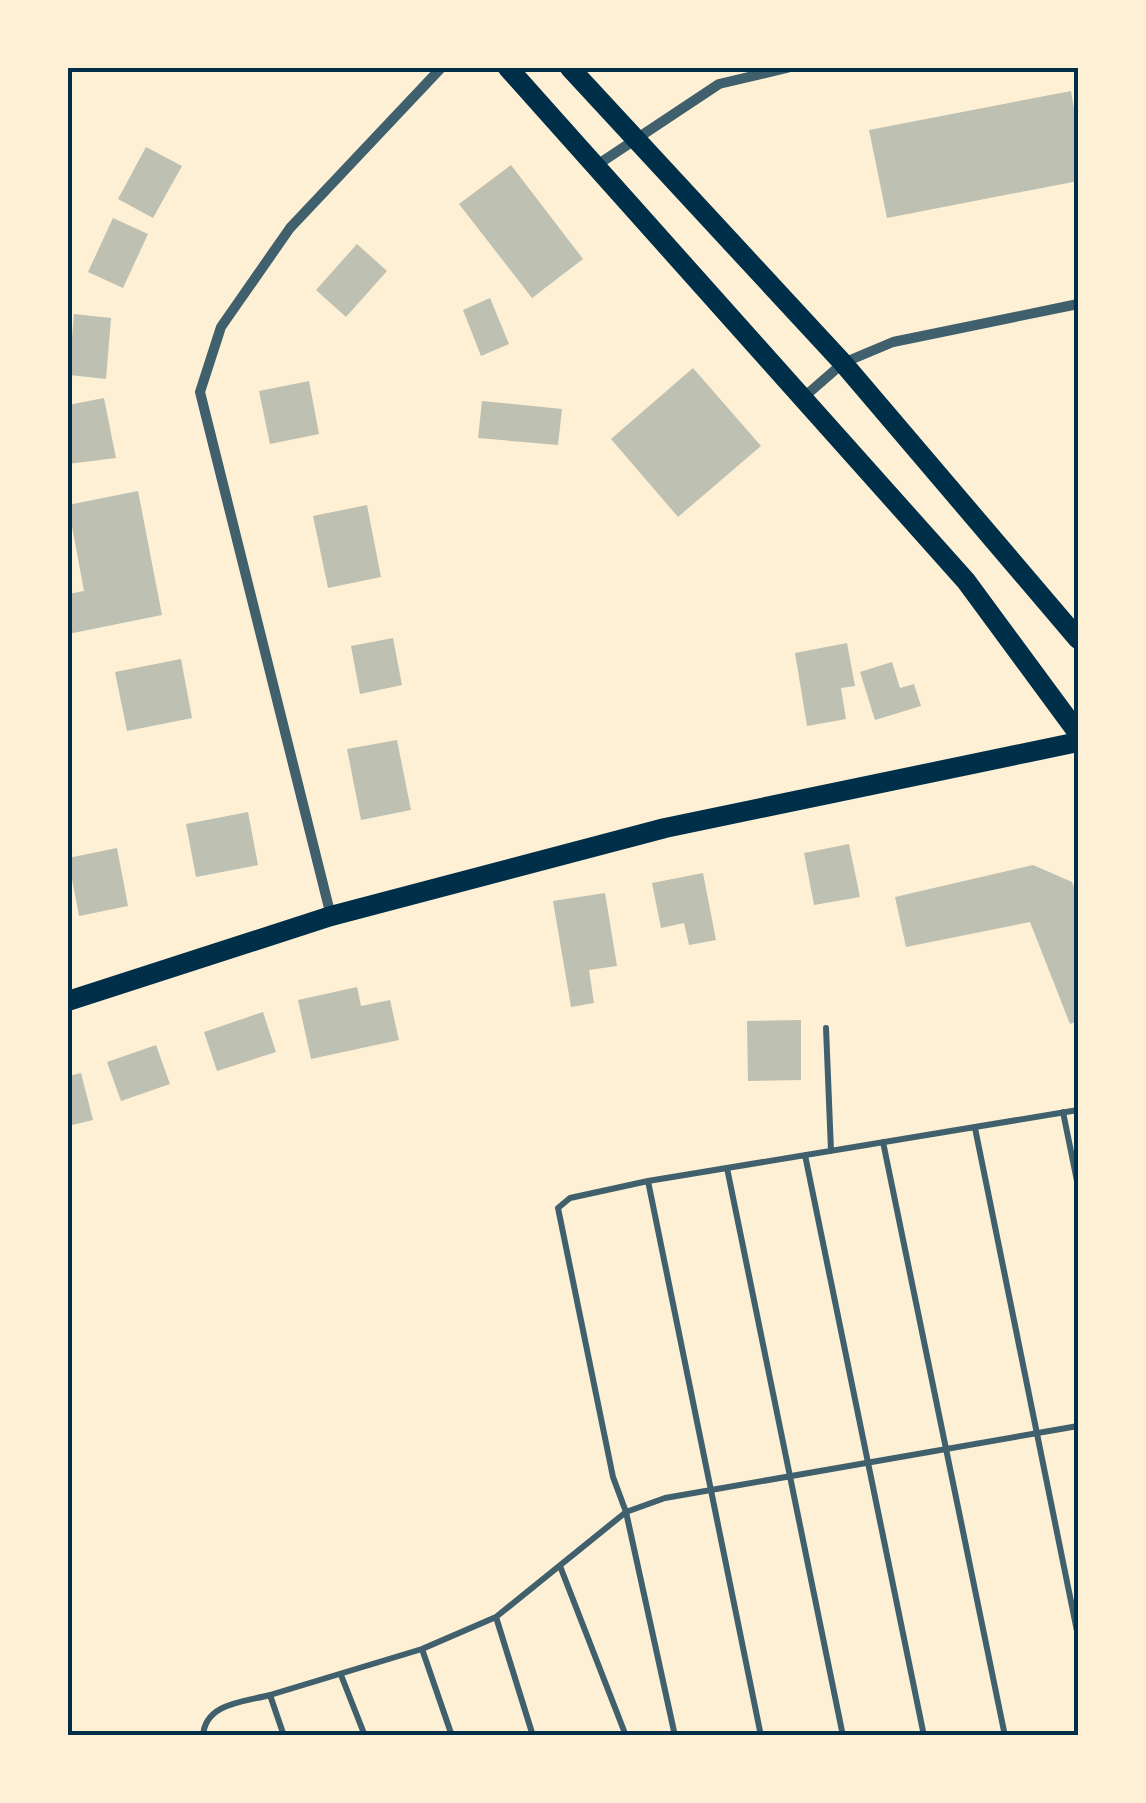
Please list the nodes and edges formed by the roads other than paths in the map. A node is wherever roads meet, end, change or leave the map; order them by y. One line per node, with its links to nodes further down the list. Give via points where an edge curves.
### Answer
1 (441, 68): 14 (street, via 290,228 221,328 200,392)
2 (508, 68): 7 (main road)
3 (570, 68): 6 (main road)
4 (787, 68): 5 (street)
5 (766, 70): 6 (street, via 719,84)
6 (636, 136): 7 (street); 9 (main road)
7 (597, 165): 10 (main road)
8 (1078, 304): 9 (street, via 893,342)
9 (843, 363): 10 (street); 11 (main road)
10 (804, 396): 12 (main road, via 966,581)
11 (1078, 640)
12 (1078, 733)
13 (1078, 742): 14 (main road, via 665,828)
14 (331, 916): 15 (main road)
15 (68, 1001)
16 (826, 1028): 21 (lane)
17 (1078, 1110): 18 (lane)
18 (1063, 1112): 19 (lane); 25 (lane)
19 (976, 1128): 20 (lane); 27 (lane)
20 (882, 1142): 21 (lane); 28 (lane)
21 (830, 1151): 22 (lane)
22 (805, 1155): 23 (lane); 29 (lane)
23 (727, 1168): 24 (lane); 30 (lane)
24 (648, 1181): 31 (lane); 32 (lane, via 570,1198 558,1208 613,1477)
25 (1078, 1186)
26 (1078, 1426): 27 (lane)
27 (1038, 1432): 28 (lane); 35 (lane)
28 (942, 1447): 29 (lane); 49 (lane)
29 (867, 1461): 30 (lane); 48 (lane)
30 (788, 1474): 31 (lane); 47 (lane)
31 (711, 1488): 32 (lane); 46 (lane)
32 (626, 1512): 33 (lane); 45 (lane)
33 (560, 1566): 34 (lane); 44 (lane)
34 (496, 1618): 36 (lane); 43 (lane)
35 (1078, 1636)
36 (422, 1649): 37 (lane); 42 (lane)
37 (341, 1675): 38 (lane); 41 (lane)
38 (270, 1695): 39 (lane, via 218,1708); 40 (lane)
39 (203, 1736)
40 (284, 1736)
41 (365, 1736)
42 (452, 1736)
43 (533, 1736)
44 (626, 1736)
45 (674, 1736)
46 (760, 1736)
47 (843, 1736)
48 (924, 1736)
49 (1005, 1736)

